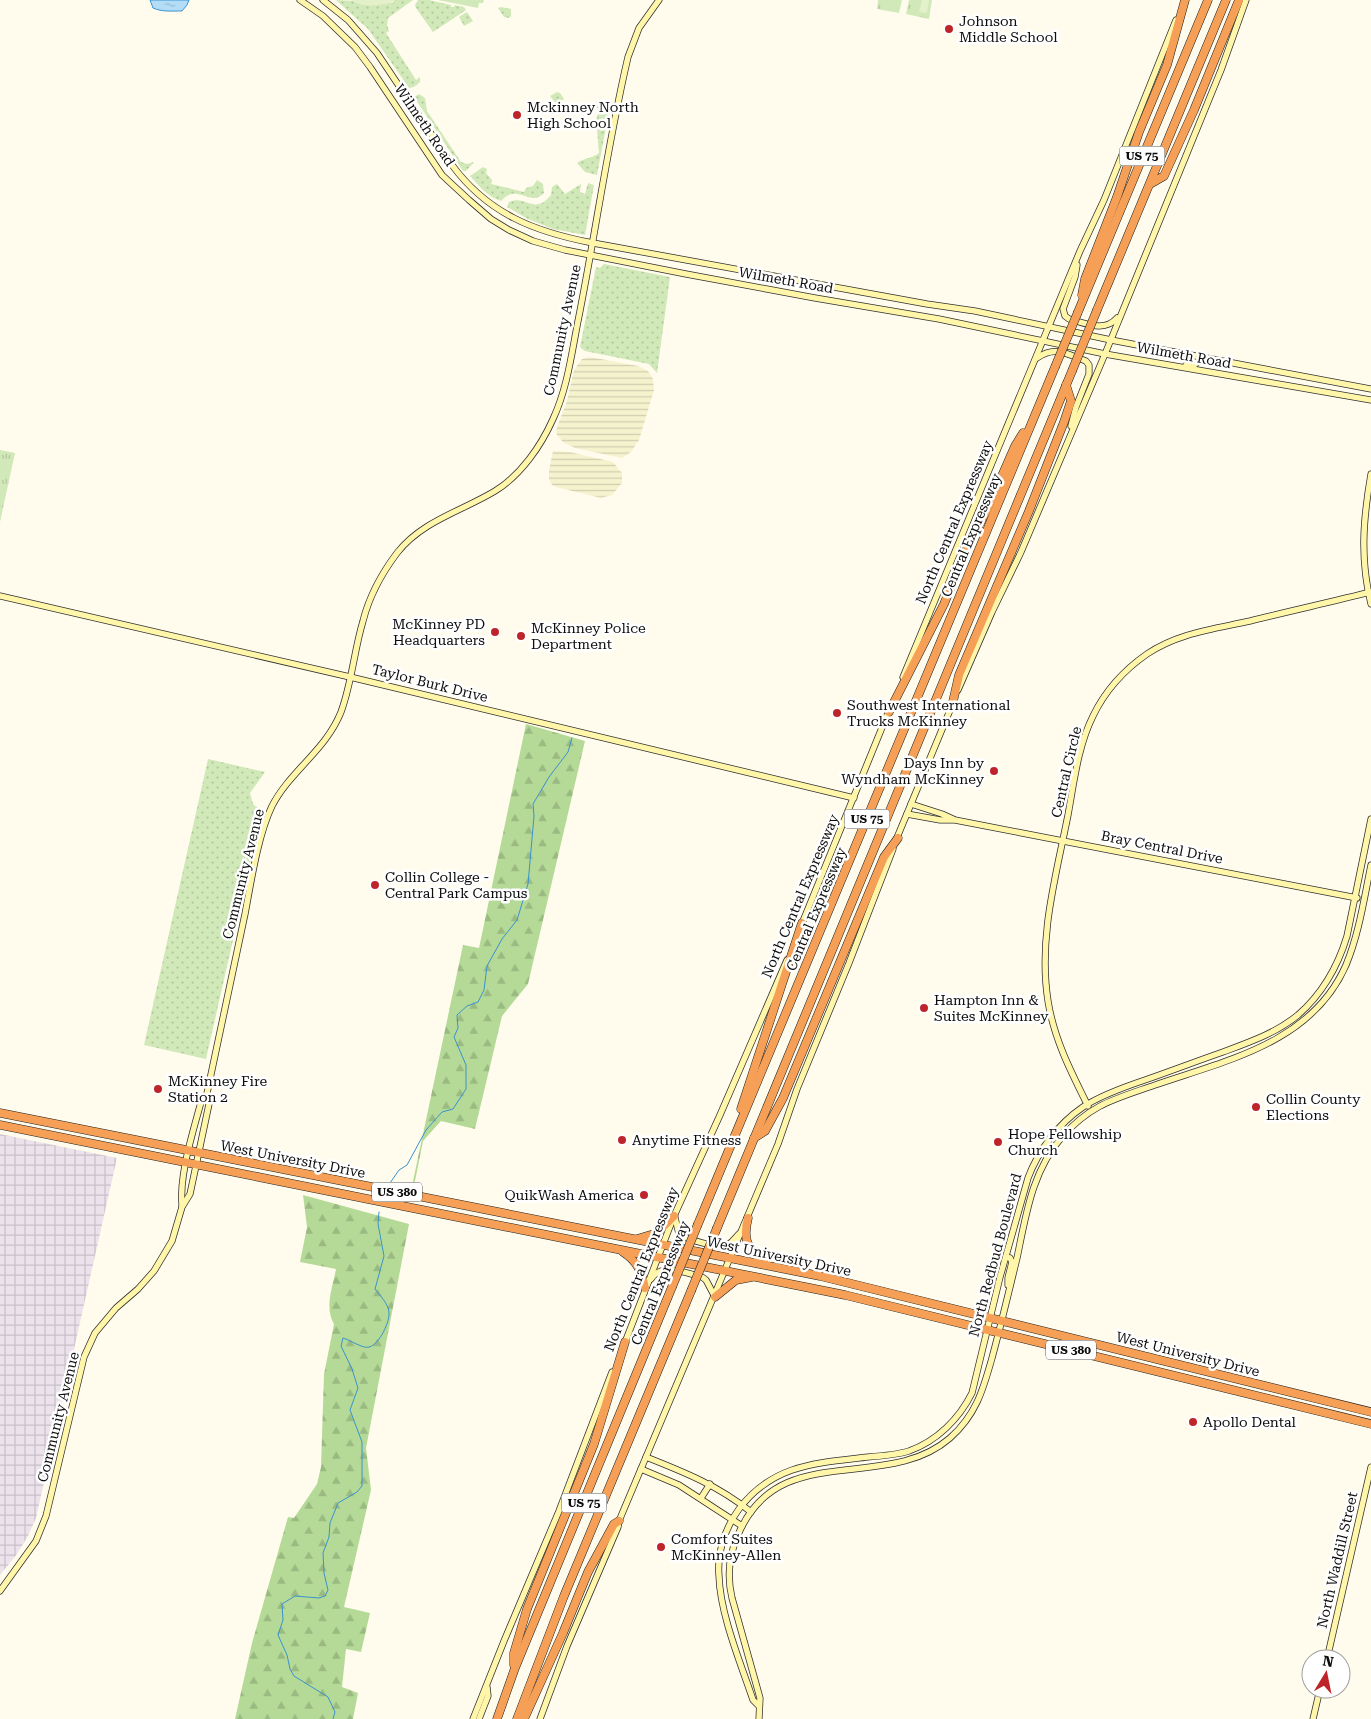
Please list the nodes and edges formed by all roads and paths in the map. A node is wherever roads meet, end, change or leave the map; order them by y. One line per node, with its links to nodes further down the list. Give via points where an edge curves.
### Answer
1 (300, 0): 10 (street, Wilmeth Road, via 328,20 351,43)
2 (324, 0): 9 (street, Wilmeth Road, via 371,45)
3 (659, 0): 12 (street, Community Avenue, via 642,22 628,57)
4 (1185, 0): 13 (street, North Central Expressway); 15 (highway, via 1167,65 1084,279)
5 (1208, 0): 15 (highway, Central Expressway / US 75)
6 (1226, 0): 11 (highway, US 75)
7 (1239, 0): 11 (highway, via 1164,176)
8 (1246, 0): 16 (street, via 1221,70)
9 (406, 96): 10 (street); 12 (street, Wilmeth Road, via 455,170 488,202 534,228)
10 (394, 103): 14 (street, Wilmeth Road, via 442,175 483,212 525,238)
11 (1150, 184): 26 (highway, US 75, bridge)
12 (593, 243): 14 (street, Community Avenue); 17 (street, Wilmeth Road)
13 (1080, 251): 16 (street, via 1075,277 1063,309 1065,316 1105,327 1112,325); 17 (street, North Central Expressway)
14 (591, 255): 18 (street, Wilmeth Road); 35 (street, Community Avenue, via 564,390 553,420 532,456 514,477 498,490 423,529 398,551 368,603)
15 (1078, 312): 29 (highway, Central Expressway / US 75, bridge)
16 (1120, 316): 19 (street)
17 (1050, 326): 18 (street, North Central Expressway); 19 (street, Wilmeth Road)
18 (1044, 340): 20 (street, Wilmeth Road); 22 (street, North Central Expressway)
19 (1111, 340): 20 (street); 21 (street, Wilmeth Road)
20 (1105, 354): 23 (street, Wilmeth Road); 30 (street)
21 (1201, 356): 23 (street, via 1194,365); 24 (street, Wilmeth Road)
22 (1035, 359): 30 (street, via 1054,350 1089,364 1089,374 1076,406); 37 (street, North Central Expressway)
23 (1139, 359): 25 (street, Wilmeth Road)
24 (1287, 372): 25 (street); 27 (street, Wilmeth Road)
25 (1284, 384): 28 (street, Wilmeth Road)
26 (1066, 385): 36 (highway, via 1071,401 1064,422 959,675); 53 (highway, US 75)
27 (1371, 389)
28 (1371, 400)
29 (1035, 414): 37 (highway, via 1014,446 944,604); 57 (highway, Central Expressway / US 75)
30 (1068, 440): 36 (street)
31 (1371, 474): 32 (street, via 1363,534)
32 (1370, 592): 34 (street); 44 (street, Central Circle, via 1182,637 1156,649 1129,668 1106,694 1089,724)
33 (0, 596): 35 (street, Taylor Burk Drive)
34 (1371, 604)
35 (350, 677): 38 (street, Taylor Burk Drive); 49 (street, Community Avenue, via 340,714 330,733 283,788 265,827)
36 (952, 706): 39 (street)
37 (889, 712): 38 (street, North Central Expressway)
38 (854, 798): 48 (street, North Central Expressway)
39 (911, 804): 40 (street); 42 (street, Bray Central Drive)
40 (907, 814): 42 (street, Bray Central Drive); 43 (street)
41 (1371, 819): 46 (street, North Redbud Boulevard)
42 (954, 820): 44 (street, Bray Central Drive)
43 (898, 838): 53 (highway, via 884,857 783,1098 765,1131); 63 (street)
44 (1063, 840): 46 (street, Bray Central Drive); 50 (street, Central Circle, via 1047,920 1046,985 1058,1041)
45 (1371, 865): 47 (street, North Redbud Boulevard)
46 (1355, 898): 47 (street, Bray Central Drive); 50 (street, North Redbud Boulevard, via 1347,936 1332,973 1312,1001 1291,1020 1256,1040 1120,1089)
47 (1364, 900): 50 (street, North Redbud Boulevard, via 1353,947 1340,978 1296,1028 1260,1048)
48 (802, 923): 57 (highway); 62 (street, North Central Expressway)
49 (206, 1098): 54 (street, Community Avenue, via 201,1102); 55 (street, Community Avenue, via 209,1104)
50 (1089, 1107): 59 (street, North Redbud Boulevard, via 1066,1121 1050,1139 1032,1168); 60 (street, North Redbud Boulevard, via 1052,1149)
51 (0, 1113): 54 (highway, West University Drive / US 380)
52 (0, 1126): 56 (highway, West University Drive / US 380)
53 (754, 1138): 105 (highway, US 75, bridge, via 568,1587)
54 (189, 1151): 55 (highway, West University Drive / US 380); 56 (street, Community Avenue)
55 (198, 1153): 58 (street, Community Avenue); 64 (highway, West University Drive / US 380)
56 (186, 1162): 58 (highway, West University Drive / US 380); 61 (street, Community Avenue)
57 (724, 1163): 98 (highway, Central Expressway / US 75, bridge)
58 (196, 1164): 61 (street, Community Avenue, via 190,1194); 66 (highway, West University Drive / US 380)
59 (1023, 1191): 60 (street); 70 (street, North Redbud Boulevard)
60 (1031, 1194): 77 (street, North Redbud Boulevard)
61 (182, 1207): 96 (street, Community Avenue, via 172,1241 154,1271 95,1333 84,1357 46,1516 36,1541)
62 (674, 1216): 65 (street, via 679,1234 688,1240 727,1245); 67 (highway, via 657,1233); 68 (street, North Central Expressway)
63 (748, 1218): 65 (street); 73 (highway, via 747,1243)
64 (550, 1222): 66 (highway); 67 (highway, West University Drive / US 380)
65 (742, 1230): 72 (street)
66 (548, 1234): 69 (highway, West University Drive / US 380)
67 (634, 1240): 68 (highway, West University Drive / US 380)
68 (662, 1245): 71 (street, North Central Expressway); 72 (highway, West University Drive / US 380)
69 (620, 1250): 71 (highway, West University Drive / US 380); 76 (highway, via 639,1267)
70 (1006, 1256): 77 (street, via 1012,1262); 79 (street, North Redbud Boulevard)
71 (658, 1257): 74 (highway, West University Drive / US 380); 76 (street, North Central Expressway)
72 (731, 1258): 73 (highway, West University Drive / US 380); 74 (street)
73 (767, 1265): 79 (highway, West University Drive / US 380)
74 (726, 1270): 75 (highway, West University Drive / US 380); 78 (street)
75 (757, 1276): 78 (highway, via 738,1280); 81 (highway, West University Drive / US 380)
76 (645, 1288): 78 (street, via 657,1272 668,1270 704,1278); 83 (street, North Central Expressway)
77 (1009, 1292): 80 (street, North Redbud Boulevard)
78 (715, 1297): 86 (street)
79 (990, 1318): 80 (highway, West University Drive / US 380); 81 (street, North Redbud Boulevard)
80 (1002, 1321): 82 (street, North Redbud Boulevard); 84 (highway, West University Drive / US 380)
81 (988, 1329): 82 (highway, West University Drive / US 380); 91 (street, North Redbud Boulevard, via 972,1393 962,1411 935,1437 904,1452 793,1469 769,1481)
82 (999, 1332): 85 (highway, West University Drive / US 380); 92 (street, North Redbud Boulevard, via 982,1393 962,1426 944,1443 907,1461 801,1477 768,1494)
83 (625, 1342): 98 (highway, via 594,1444 527,1609 514,1654); 99 (street, North Central Expressway)
84 (1371, 1412)
85 (1371, 1424)
86 (646, 1457): 88 (street); 89 (street)
87 (1371, 1467): 97 (street, North Waddill Street)
88 (641, 1469): 90 (street); 94 (street)
89 (710, 1484): 90 (street); 91 (street)
90 (701, 1498): 93 (street)
91 (742, 1505): 92 (street); 93 (street, North Redbud Boulevard)
92 (751, 1512): 95 (street, North Redbud Boulevard)
93 (732, 1520): 95 (street); 101 (street, North Redbud Boulevard, via 719,1557 720,1588 730,1631 753,1700)
94 (619, 1521): 106 (highway, via 614,1524 588,1572); 107 (street)
95 (742, 1526): 101 (street, North Redbud Boulevard, via 732,1553 730,1586 760,1698)
96 (0, 1591)
97 (1329, 1649)
98 (515, 1668): 104 (highway, Central Expressway / US 75)
99 (486, 1684): 102 (street, North Central Expressway); 103 (street, via 488,1696)
100 (1318, 1699): 109 (street)
101 (759, 1706): 108 (street, North Redbud Boulevard)
102 (473, 1719)
103 (479, 1719)
104 (497, 1719)
105 (517, 1719)
106 (524, 1719)
107 (540, 1719)
108 (760, 1719)
109 (1313, 1719)

